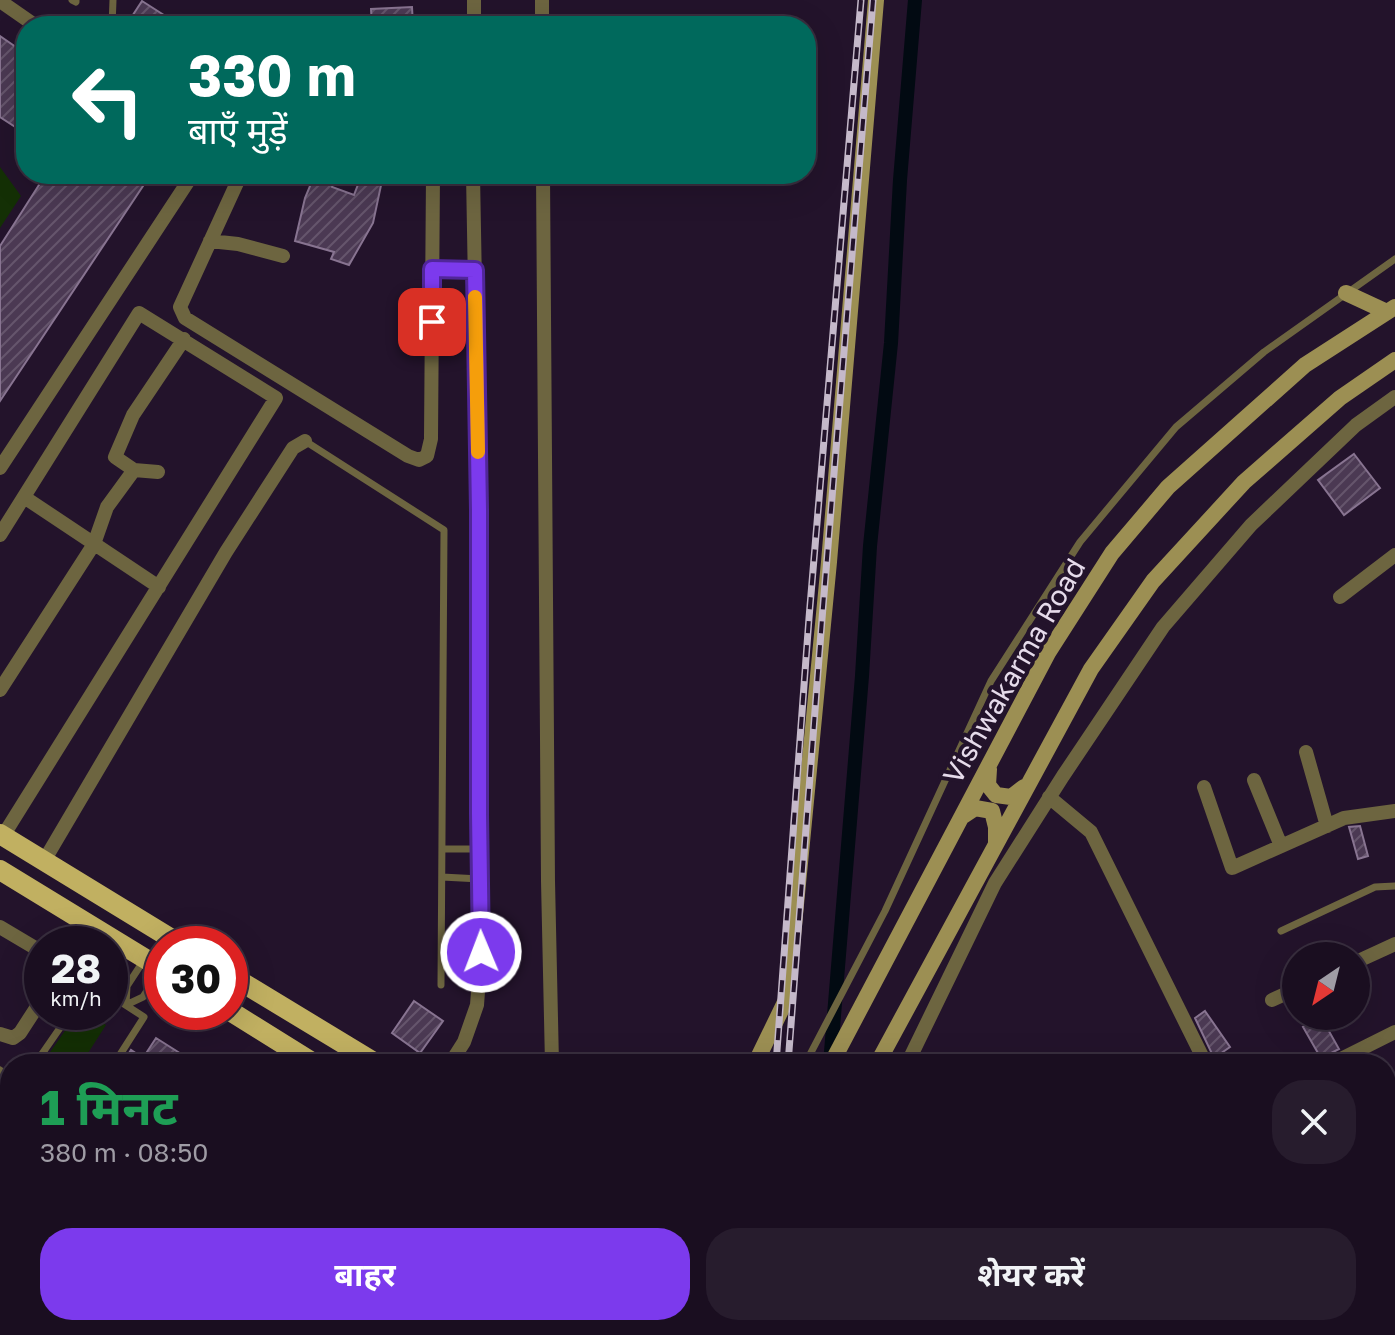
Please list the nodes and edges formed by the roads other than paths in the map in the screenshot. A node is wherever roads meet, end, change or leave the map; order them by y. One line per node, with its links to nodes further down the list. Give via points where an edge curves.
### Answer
1 (876, 0): 76 (main road, via 789,983)
2 (0, 1): 3 (street)
3 (22, 16)
4 (186, 184): 20 (street)
5 (236, 184): 9 (street)
6 (433, 184): 12 (street)
7 (473, 184): 13 (street)
8 (543, 184): 75 (street)
9 (210, 241): 10 (street); 12 (street, via 180,307 185,318 419,460 427,456 431,439)
10 (283, 256)
11 (1395, 259): 14 (lane)
12 (432, 269): 13 (street)
13 (475, 270): 43 (street)
14 (1346, 293): 15 (main road); 77 (lane, via 1264,352 1176,427 1080,542 991,681 885,911)
15 (1391, 310): 31 (main road, Vishwakarma Road, via 1305,365 1168,487 1112,553 1048,653)
16 (184, 339): 21 (street, via 133,415 115,457); 23 (street, via 139,313); 27 (street, via 276,398)
17 (1395, 360): 33 (main road, via 1340,398 1244,482 1153,581 1091,669)
18 (1395, 397): 35 (street, via 1356,425 1231,547 1163,627)
19 (305, 441): 42 (lane, via 444,530); 44 (street, via 293,448 226,552)
20 (0, 468)
21 (134, 470): 22 (street); 25 (street, via 107,507)
22 (158, 472)
23 (24, 497): 24 (street); 25 (street)
24 (0, 535)
25 (94, 544): 27 (street); 29 (street)
26 (1395, 555): 28 (street)
27 (159, 587): 39 (street)
28 (1340, 597)
29 (0, 690)
30 (1306, 752): 38 (street)
31 (990, 764): 33 (main road, via 988,785 996,795 1011,797); 37 (main road, Vishwakarma Road)
32 (1254, 780): 41 (street)
33 (1028, 783): 40 (main road)
34 (1204, 787): 41 (street, via 1232,868)
35 (1049, 797): 80 (street, via 995,883); 81 (street, via 1091,832)
36 (1395, 811): 38 (street, via 1344,818)
37 (962, 817): 40 (main road, via 975,808 992,811); 78 (main road, Vishwakarma Road)
38 (1327, 826): 41 (street)
39 (2, 835): 44 (main road)
40 (996, 844): 79 (main road)
41 (1281, 846)
42 (442, 849): 43 (lane); 46 (lane)
43 (480, 849): 47 (street)
44 (44, 861): 51 (main road)
45 (0, 870): 49 (main road)
46 (442, 877): 47 (lane); 58 (lane)
47 (480, 879): 74 (street, via 477,1005)
48 (1395, 886): 53 (lane, via 1375,887)
49 (82, 920): 50 (street); 57 (main road)
50 (78, 926)
51 (151, 926)
52 (0, 927): 54 (street)
53 (1281, 931)
54 (24, 941)
55 (1395, 944): 56 (street)
56 (1370, 956)
57 (144, 958)
58 (441, 985)
59 (248, 986): 60 (main road)
60 (258, 992): 61 (main road); 73 (main road)
61 (248, 993)
62 (1282, 995): 63 (street)
63 (1272, 1000)
64 (128, 1006): 71 (lane, via 144,1017)
65 (248, 1022): 72 (main road)
66 (24, 1027): 69 (street, via 13,1038)
67 (59, 1030): 70 (lane)
68 (1395, 1032): 82 (street)
69 (0, 1034)
70 (42, 1054)
71 (120, 1054)
72 (299, 1054)
73 (360, 1054)
74 (456, 1054)
75 (552, 1054)
76 (760, 1054)
77 (810, 1054)
78 (836, 1054)
79 (888, 1054)
80 (912, 1054)
81 (1201, 1054)
82 (1351, 1054)

